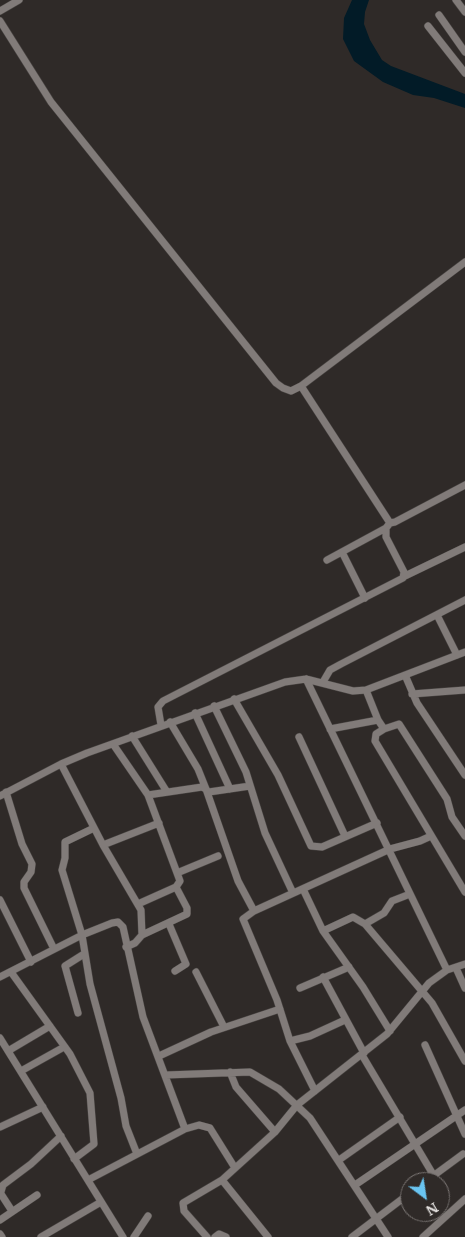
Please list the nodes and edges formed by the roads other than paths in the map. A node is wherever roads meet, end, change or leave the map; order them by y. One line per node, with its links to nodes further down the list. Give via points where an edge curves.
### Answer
1 (19, 0): 3 (street)
2 (456, 0): 4 (street)
3 (0, 11)
4 (465, 12)
5 (439, 15): 8 (street)
6 (0, 21): 11 (street, via 51,102 276,384 291,391)
7 (428, 26): 9 (street)
8 (465, 52)
9 (465, 73)
10 (465, 262): 11 (street)
11 (301, 386): 13 (street)
12 (465, 484): 13 (street)
13 (388, 525): 15 (street); 17 (street, via 386,537)
14 (465, 547): 17 (street)
15 (342, 552): 16 (street); 18 (street)
16 (327, 560)
17 (405, 576): 18 (street)
18 (365, 598): 33 (street, via 163,701 158,707)
19 (465, 600): 20 (street)
20 (437, 615): 21 (street); 24 (street, via 330,670)
21 (462, 655): 22 (street)
22 (405, 675): 25 (street); 27 (street)
23 (306, 679): 24 (street); 28 (street); 35 (street)
24 (323, 682): 25 (street, via 353,691)
25 (366, 690): 31 (street)
26 (465, 690): 27 (street)
27 (412, 694): 40 (street)
28 (234, 698): 29 (street); 50 (street, via 278,776 311,846 322,847)
29 (214, 706): 30 (street); 41 (street, via 243,764)
30 (195, 713): 32 (street); 42 (street)
31 (378, 720): 34 (street); 35 (street)
32 (170, 722): 33 (street); 43 (street)
33 (161, 725): 36 (street)
34 (384, 729): 51 (street, via 376,734 375,741); 52 (street, via 399,724 447,799 452,817)
35 (330, 730): 47 (street)
36 (132, 736): 38 (street); 44 (street)
37 (299, 737): 50 (street)
38 (112, 744): 39 (street); 46 (street)
39 (61, 764): 45 (street); 49 (street)
40 (465, 775)
41 (250, 786): 42 (street); 60 (street, via 268,841)
42 (230, 789): 43 (street)
43 (208, 791): 44 (street, via 202,787); 64 (street, via 238,881)
44 (167, 792): 46 (street)
45 (3, 794): 71 (street, via 32,864 24,888)
46 (148, 795): 48 (street)
47 (377, 822): 50 (street); 54 (street)
48 (159, 823): 53 (street); 56 (street)
49 (94, 828): 53 (street); 68 (street, via 68,839 63,847 62,870)
50 (345, 836)
51 (431, 836): 54 (street); 59 (street)
52 (465, 836)
53 (103, 845): 63 (street)
54 (390, 849): 58 (street); 61 (street)
55 (218, 856): 56 (street)
56 (177, 872): 57 (street, via 180,880)
57 (176, 887): 63 (street); 65 (street, via 188,912)
58 (303, 889): 60 (street); 67 (street)
59 (465, 892)
60 (294, 893): 64 (street)
61 (410, 894): 66 (street, via 392,901 384,913); 78 (street)
62 (0, 900): 73 (street)
63 (138, 904): 69 (street)
64 (254, 911): 86 (street, via 243,919 244,924)
65 (168, 924): 69 (street); 77 (street, via 186,964)
66 (365, 924): 67 (street, via 353,917); 85 (street)
67 (323, 931): 75 (street)
68 (82, 935): 70 (street, via 118,922 123,927); 71 (street); 72 (street)
69 (142, 935): 70 (street)
70 (126, 947): 98 (street, via 143,1017)
71 (54, 949): 73 (street)
72 (84, 954): 87 (street, via 65,966); 115 (street, via 126,1126)
73 (31, 962): 79 (street)
74 (465, 964): 76 (street)
75 (349, 967): 82 (street); 91 (street)
76 (456, 968): 78 (street); 84 (street)
77 (175, 970)
78 (447, 970): 85 (street)
79 (11, 972): 81 (street); 89 (street)
80 (196, 972): 90 (street)
81 (0, 977)
82 (323, 977): 83 (street); 88 (street)
83 (300, 988)
84 (465, 988)
85 (422, 991): 91 (street); 99 (street, via 439,1013)
86 (280, 1009): 90 (street); 93 (street)
87 (78, 1013)
88 (345, 1020): 93 (street); 97 (street)
89 (50, 1026): 95 (street); 96 (street)
90 (224, 1027): 98 (street)
91 (390, 1031): 97 (street)
92 (0, 1038): 96 (street)
93 (290, 1041): 103 (street)
94 (425, 1044): 107 (street)
95 (64, 1047): 100 (street); 117 (street, via 90,1093 95,1140 91,1148)
96 (8, 1051): 100 (street)
97 (363, 1054): 103 (street); 108 (street)
98 (159, 1056): 102 (street)
99 (465, 1061)
100 (21, 1071): 105 (street)
101 (230, 1072): 102 (street); 104 (street, via 256,1074); 111 (street, via 236,1087)
102 (166, 1075): 110 (street)
103 (316, 1091): 104 (street)
104 (297, 1105): 111 (street); 118 (street)
105 (43, 1107): 109 (street); 113 (street)
106 (465, 1110): 107 (street)
107 (457, 1115): 112 (street); 114 (street)
108 (400, 1117): 114 (street); 118 (street)
109 (0, 1127)
110 (185, 1129): 115 (street); 119 (street, via 199,1125 210,1128)
111 (275, 1132): 119 (street)
112 (465, 1134)
113 (61, 1136): 117 (street); 125 (street, via 3,1185)
114 (415, 1144): 120 (street); 124 (street)
115 (137, 1154): 122 (street)
116 (463, 1154): 121 (street)
117 (74, 1159): 122 (street)
118 (339, 1160): 124 (street)
119 (235, 1168): 123 (street)
120 (432, 1172)
121 (439, 1172)
122 (88, 1180): 129 (street)
123 (222, 1180): 137 (street, via 182,1205 188,1217); 140 (street)
124 (355, 1185): 132 (street)
125 (1, 1195): 130 (street)
126 (38, 1196): 130 (street)
127 (465, 1199): 143 (street)
128 (400, 1200): 132 (street)
129 (101, 1202): 134 (street); 135 (street)
130 (12, 1212): 133 (street)
131 (148, 1216): 136 (street)
132 (376, 1218): 141 (street); 142 (street)
133 (0, 1220)
134 (41, 1237)
135 (122, 1237)
136 (134, 1237)
137 (207, 1237)
138 (215, 1237): 139 (street, via 220,1234)
139 (226, 1237)
140 (268, 1237)
141 (352, 1237)
142 (388, 1237)
143 (423, 1237)

